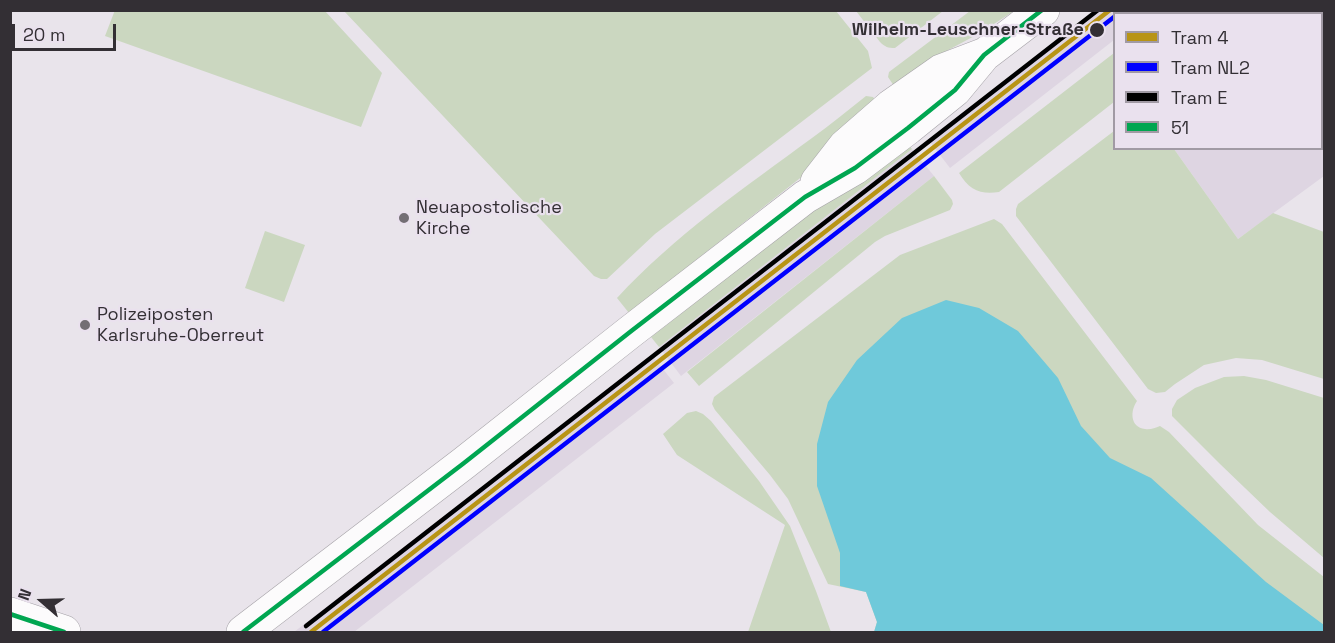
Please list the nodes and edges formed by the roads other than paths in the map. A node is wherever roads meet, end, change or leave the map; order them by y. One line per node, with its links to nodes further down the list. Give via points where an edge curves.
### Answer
1 (1043, 10): 4 (street, via 984,55 955,90 908,128 855,168 805,197)
2 (10, 614): 3 (street)
3 (64, 633)
4 (243, 633)

